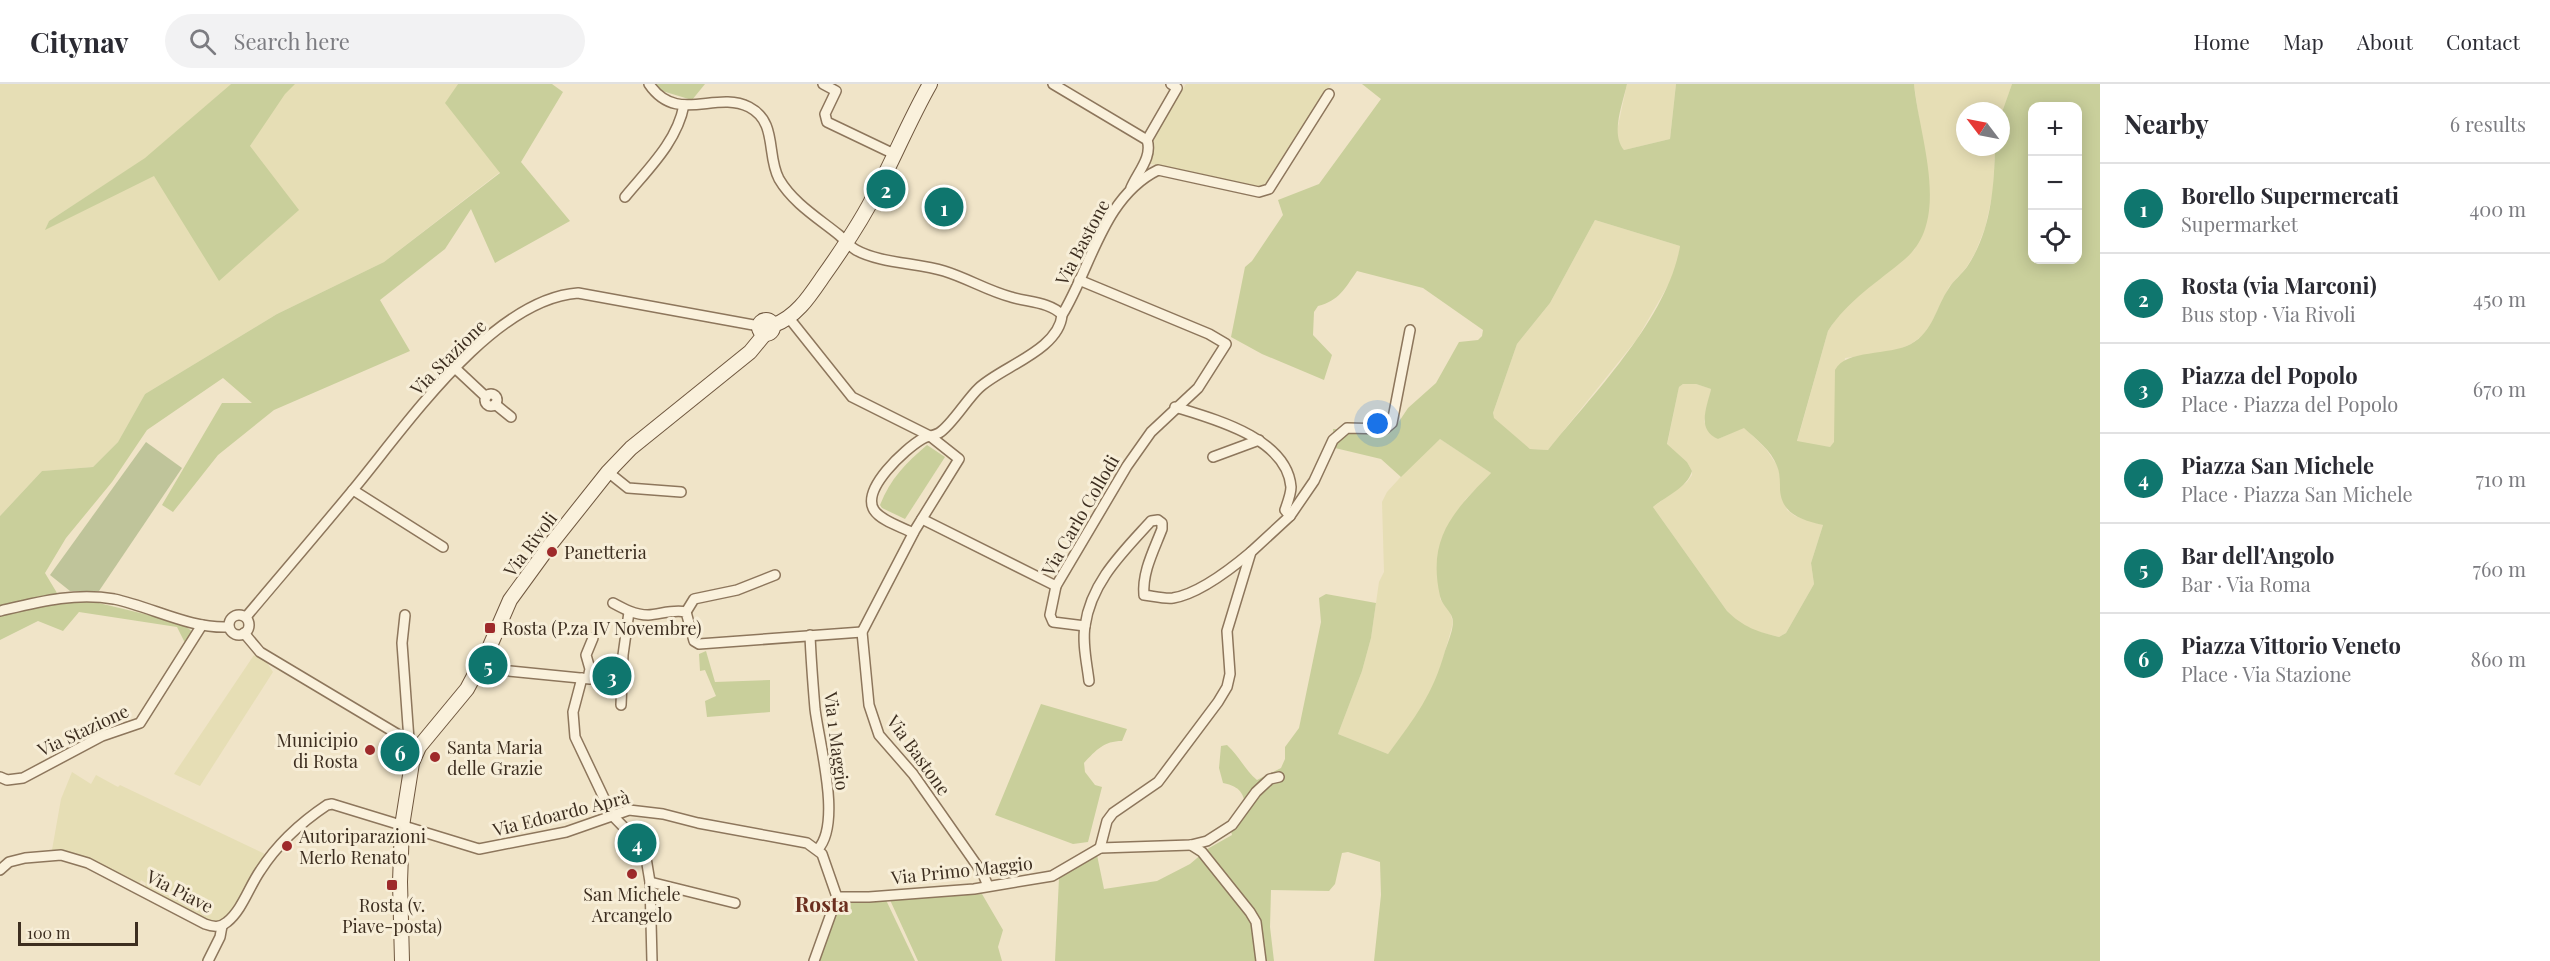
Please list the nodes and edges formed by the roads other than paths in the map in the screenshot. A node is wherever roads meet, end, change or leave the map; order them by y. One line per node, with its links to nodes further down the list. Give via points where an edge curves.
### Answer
1 (649, 84): 7 (street, via 656,94)
2 (823, 84): 9 (street, via 836,91 825,114 827,122)
3 (930, 84): 9 (street, Via Rivoli)
4 (1053, 84): 8 (street)
5 (1176, 85): 8 (street)
6 (1329, 94): 10 (street, Via Bastone, via 1269,189 1259,192 1158,170)
7 (684, 105): 11 (street, via 672,138); 12 (street, via 733,102 755,111 768,128 775,168 783,185 809,213)
8 (1147, 140): 10 (street, via 1147,156)
9 (894, 154): 12 (street, Via Rivoli)
10 (1130, 191): 13 (street, Via Bastone, via 1111,217)
11 (625, 197)
12 (847, 243): 14 (street, via 857,251 943,270); 15 (street, Via Rivoli)
13 (1080, 280): 14 (street, Via Bastone); 19 (street, Via Carlo Collodi, via 1226,344 1198,388)
14 (1062, 315): 21 (street, Via Bastone, via 1056,331 1041,348 990,378 945,427)
15 (789, 318): 16 (street, Via Rivoli); 21 (street, via 852,397)
16 (766, 329): 18 (street, Via Stazione, via 613,298 568,294 511,320); 24 (street, Via Rivoli, via 750,352 631,448)
17 (1410, 330): 27 (street, via 1392,423 1385,429 1347,428 1333,440 1314,481)
18 (455, 368): 20 (street, via 486,397 494,396 495,404); 25 (street, Via Stazione)
19 (1175, 407): 22 (street, via 1224,422); 33 (street, Via Carlo Collodi, via 1137,451)
20 (512, 417)
21 (930, 436): 28 (street, via 957,455 959,462); 29 (street, Via Bastone, via 893,464 873,495 876,512)
22 (1259, 440): 23 (street); 27 (street, via 1281,459 1291,488 1285,510)
23 (1213, 457)
24 (608, 472): 26 (street, via 628,488); 47 (street, Via Rivoli, via 510,600)
25 (353, 490): 30 (street); 39 (street, Via Stazione)
26 (681, 492)
27 (1290, 516): 31 (street)
28 (922, 519): 29 (street); 33 (street)
29 (914, 533): 43 (street)
30 (443, 547)
31 (1251, 552): 41 (street, via 1233,567 1173,598 1144,595 1148,563 1162,529 1158,520 1151,521 1107,571 1096,590); 59 (street, via 1227,631 1227,687 1158,782 1113,813)
32 (775, 575): 36 (street, via 737,590 694,599)
33 (1056, 586): 41 (street, Via Carlo Collodi, via 1050,615 1053,622)
34 (613, 603): 37 (street)
35 (0, 611): 40 (street, via 61,598 99,597)
36 (684, 611): 37 (street, via 647,615); 45 (street, via 694,641 699,644)
37 (629, 612): 51 (street)
38 (405, 615): 53 (street, via 402,643)
39 (246, 617): 42 (street, via 234,616); 44 (street, via 249,626)
40 (202, 625): 42 (street); 54 (street, Via Stazione, via 140,723 102,736 23,778)
41 (1085, 626): 50 (street)
42 (230, 627): 44 (street, via 235,634)
43 (862, 632): 45 (street); 63 (street, Via Bastone, via 869,705 879,735 933,802)
44 (244, 633): 53 (street, via 260,652)
45 (810, 635): 60 (street, Via 1 Maggio, via 817,718 828,784 829,816 825,839)
46 (593, 638): 48 (street, via 586,655 590,669)
47 (479, 668): 48 (street); 53 (street, Via Rivoli, via 458,701)
48 (586, 678): 56 (street, via 573,712 575,737)
49 (601, 681): 51 (street)
50 (1089, 681)
51 (621, 684): 52 (street)
52 (621, 705)
53 (414, 743): 57 (street, Via Rivoli)
54 (0, 777)
55 (1279, 777): 58 (street, Via Primo Maggio, via 1270,778 1256,792 1232,825 1206,841)
56 (612, 815): 57 (street, Via Edoardo Aprà, via 566,832 479,849); 60 (street, Via Edoardo Aprà, via 644,810 792,838); 62 (street, via 645,852)
57 (402, 826): 66 (street, Via Piave, via 327,805 305,820 272,854); 68 (street, Via Rivoli)
58 (1191, 844): 59 (street, Via Primo Maggio); 71 (street, via 1202,852 1256,922)
59 (1100, 848): 63 (street, Via Primo Maggio, via 1052,876)
60 (818, 849): 64 (street, via 827,862)
61 (0, 870): 66 (street, Via Piave, via 9,862 25,858 61,855 88,863 205,924)
62 (650, 882): 65 (street); 69 (street)
63 (988, 886): 64 (street, Via Primo Maggio)
64 (837, 897): 70 (street)
65 (735, 903)
66 (222, 926): 67 (street)
67 (208, 961)
68 (402, 961)
69 (652, 961)
70 (814, 961)
71 (1261, 961)

